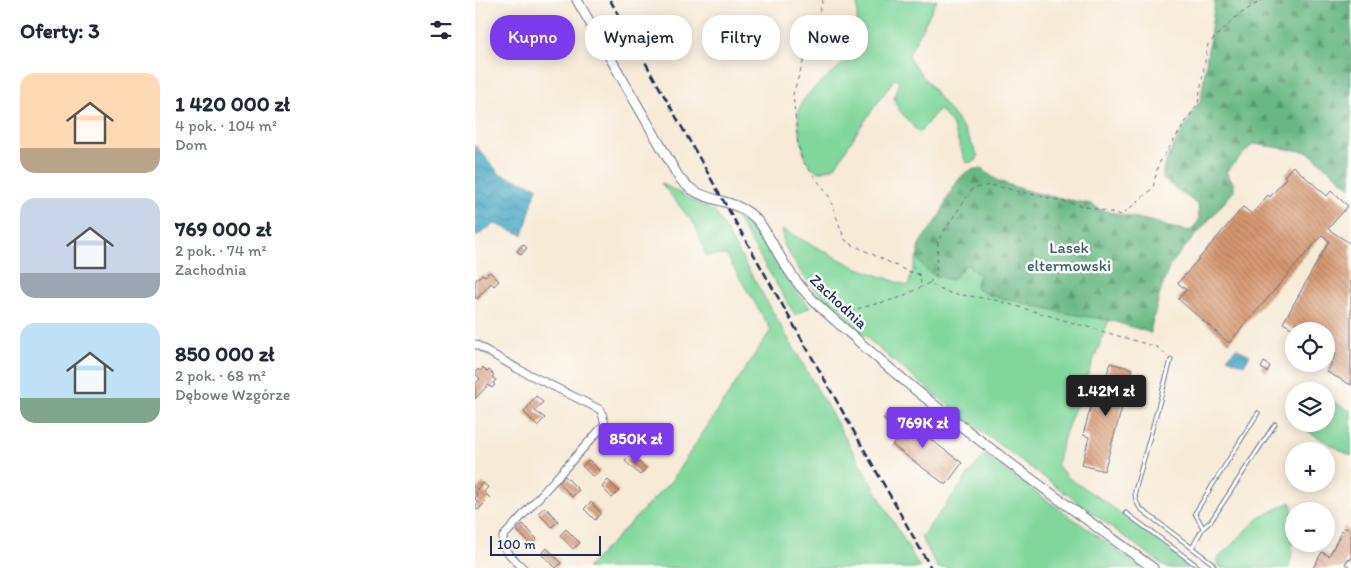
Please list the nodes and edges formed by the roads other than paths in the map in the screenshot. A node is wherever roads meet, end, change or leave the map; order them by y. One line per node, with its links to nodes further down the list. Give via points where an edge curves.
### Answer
1 (577, 0): 10 (street, Zachodnia, via 680,180 695,193 741,208 756,218 802,289 840,324 956,423)
2 (475, 344): 9 (street, via 601,410 605,424 503,536 507,549)
3 (1171, 360): 8 (lane, via 1135,498 1141,510)
4 (1258, 413): 7 (lane, via 1195,513)
5 (1275, 424): 7 (lane, via 1211,521)
6 (1126, 513): 11 (lane)
7 (1203, 528): 8 (lane)
8 (1192, 548): 12 (lane)
9 (523, 568)
10 (1153, 568)
11 (1201, 568)
12 (1215, 568)

